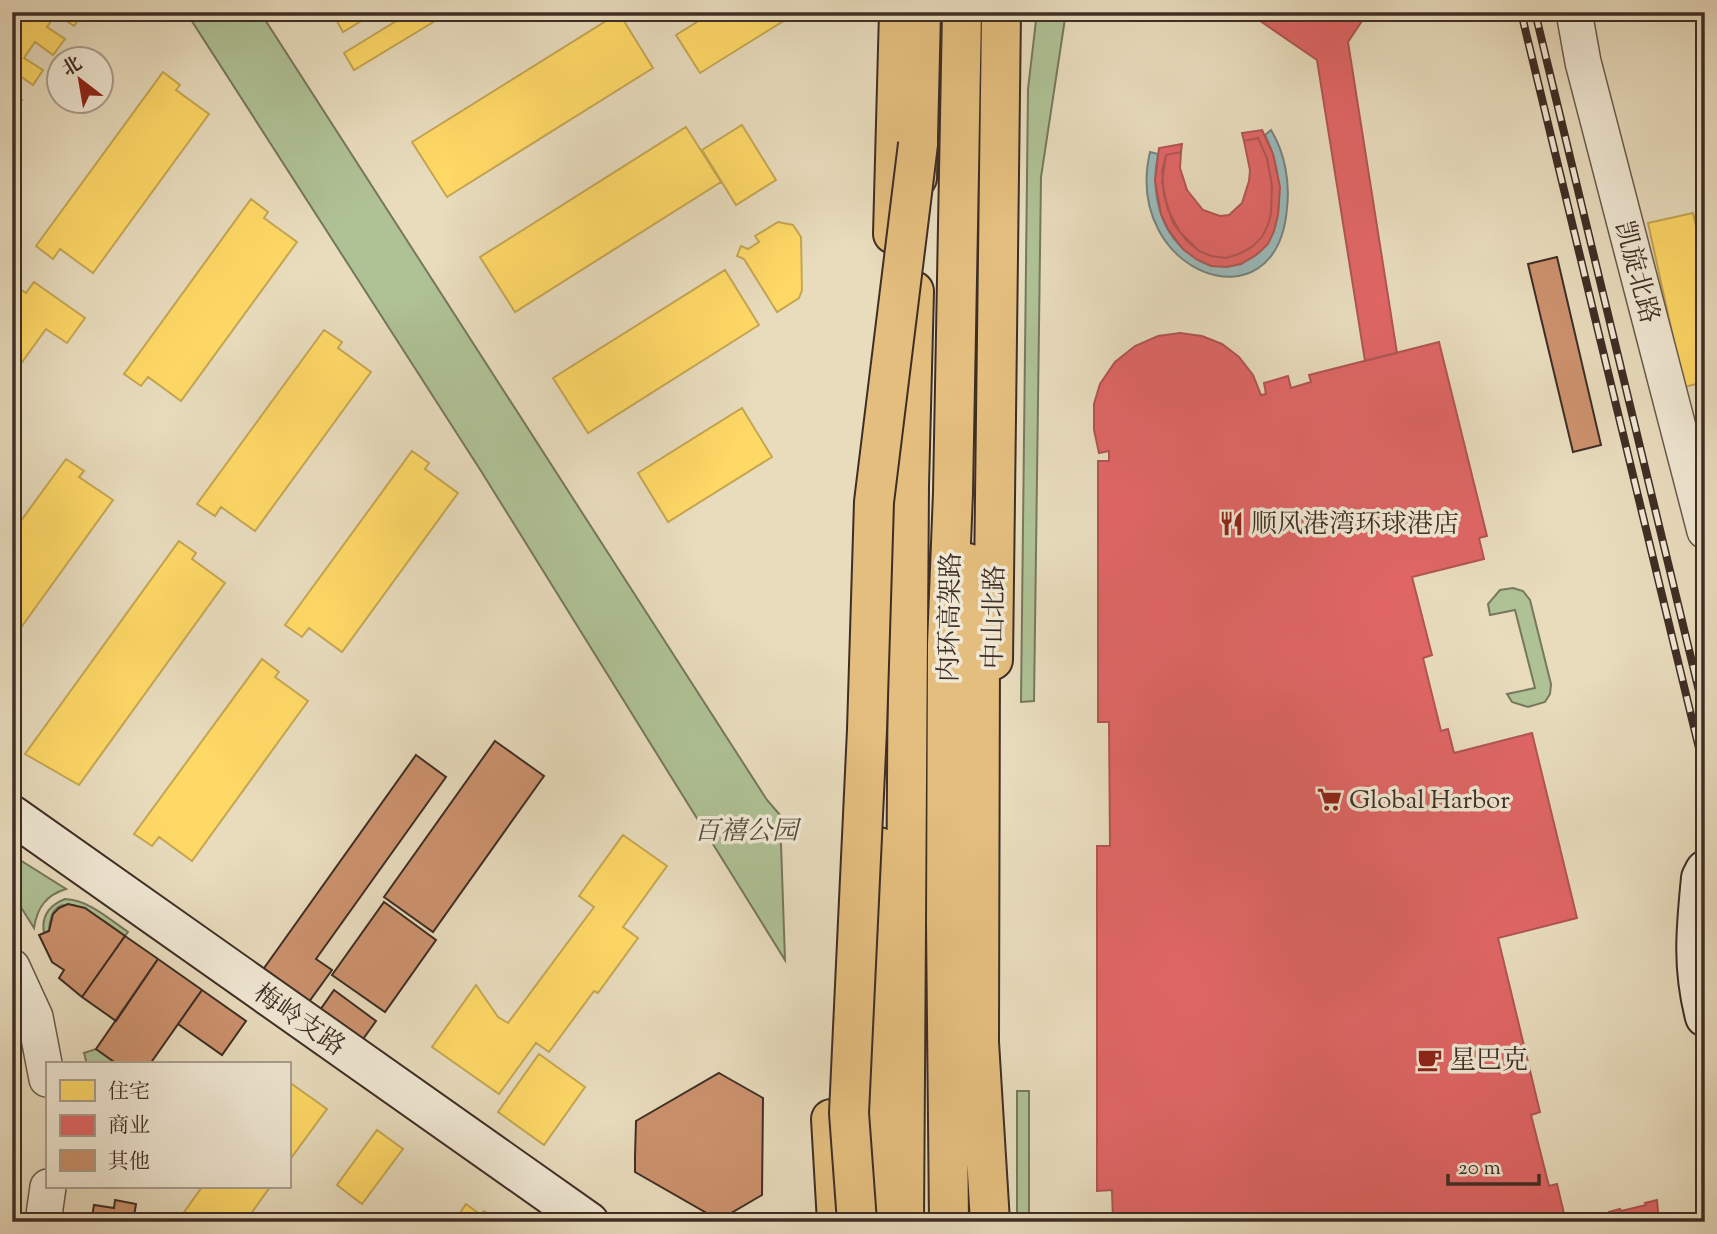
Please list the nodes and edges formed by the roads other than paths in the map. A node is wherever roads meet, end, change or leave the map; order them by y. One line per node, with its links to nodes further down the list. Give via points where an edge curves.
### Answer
1 (899, 12): 8 (main road)
2 (921, 12): 6 (main road, 内环高架路)
3 (962, 12): 7 (main road, 内环高架路)
4 (1001, 12): 23 (main road, 中山北路)
5 (1574, 12): 9 (street, 凯旋北路, via 1583,62)
6 (918, 144): 19 (main road, bridge, via 874,502 849,1113); 21 (main road, 内环高架路, bridge, via 909,486)
7 (954, 450): 22 (main road, 内环高架路, via 947,672); 23 (main road, via 980,653 979,1042)
8 (885, 489): 18 (main road, via 856,571 831,1116); 20 (main road, via 877,969)
9 (1705, 531)
10 (12, 815): 17 (street, 梅岭支路)
11 (1705, 870): 13 (street, via 1694,948)
12 (12, 967): 14 (street, via 35,1017)
13 (1705, 1017)
14 (46, 1074)
15 (48, 1188): 16 (street)
16 (43, 1222)
17 (589, 1222)
18 (837, 1222)
19 (857, 1222)
20 (879, 1222)
21 (904, 1222)
22 (949, 1222)
23 (990, 1222)

